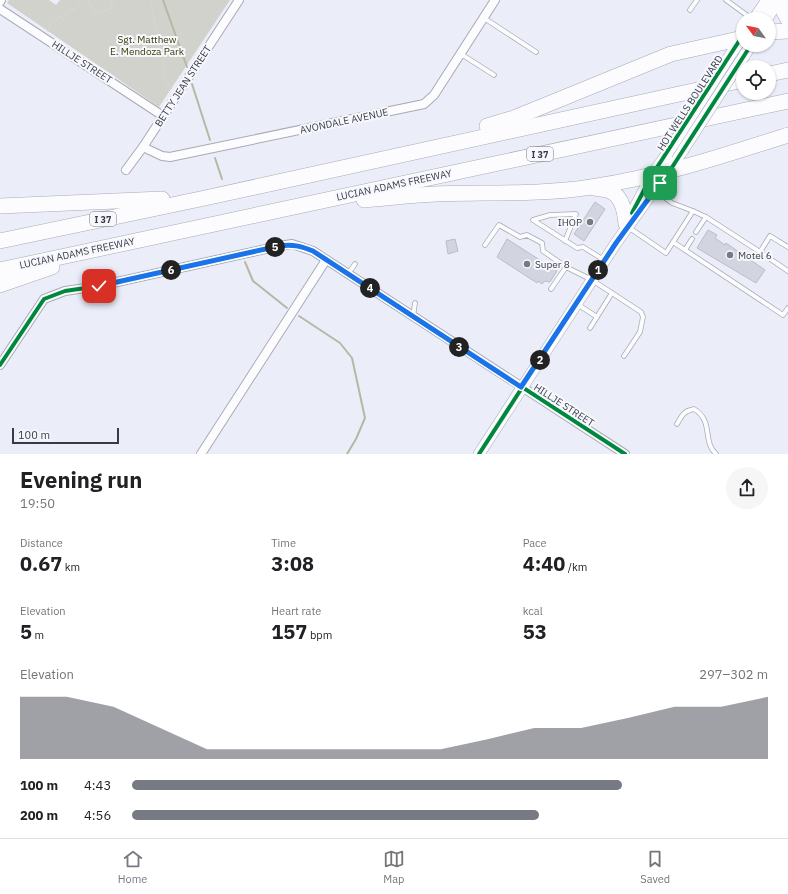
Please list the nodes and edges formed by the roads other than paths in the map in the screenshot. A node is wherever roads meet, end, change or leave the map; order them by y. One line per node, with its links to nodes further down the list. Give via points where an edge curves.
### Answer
1 (239, 0): 27 (street, BETTY JEAN STREET)
2 (495, 0): 13 (street, AVONDALE AVENUE)
3 (697, 0): 9 (lane)
4 (726, 0): 10 (lane)
5 (767, 0): 11 (street)
6 (778, 0): 12 (street)
7 (782, 0): 14 (highway, via 783,10)
8 (0, 9): 27 (street, HILLJE STREET)
9 (690, 10)
10 (743, 12)
11 (758, 12)
12 (771, 12)
13 (483, 18): 19 (lane); 21 (street, AVONDALE AVENUE)
14 (788, 19)
15 (788, 31): 16 (highway)
16 (776, 32)
17 (736, 41): 30 (highway, via 671,54 514,118)
18 (736, 49): 33 (street, HOT WELLS BOULEVARD, bridge)
19 (536, 52)
20 (744, 52): 32 (street, HOT WELLS BOULEVARD, bridge, via 744,56)
21 (460, 54): 24 (lane); 29 (street, AVONDALE AVENUE, via 434,95 424,104 170,157)
22 (788, 70): 23 (highway)
23 (776, 73)
24 (494, 75)
25 (736, 82): 30 (highway, I 37)
26 (788, 100): 38 (highway, LUCIAN ADAMS FREEWAY / I 37)
27 (163, 116): 29 (street, BETTY JEAN STREET)
28 (788, 135): 32 (highway)
29 (143, 147): 31 (street, BETTY JEAN STREET)
30 (344, 166): 36 (highway, I 37)
31 (126, 170)
32 (669, 172): 33 (highway); 35 (street, HOT WELLS BOULEVARD)
33 (652, 175): 34 (highway); 41 (street, HOT WELLS BOULEVARD)
34 (591, 187): 38 (highway, via 528,192 436,194); 41 (highway, via 610,191 618,197 626,215)
35 (655, 191): 39 (lane, via 672,203); 41 (street, HOT WELLS BOULEVARD)
36 (205, 198): 37 (highway); 45 (highway, I 37)
37 (0, 206)
38 (291, 208): 42 (highway, LUCIAN ADAMS FREEWAY / I 37)
39 (693, 211): 40 (lane); 47 (lane)
40 (706, 217): 43 (lane); 51 (lane)
41 (627, 225): 47 (lane, via 666,253); 53 (street, HOT WELLS BOULEVARD)
42 (174, 232): 56 (highway, LUCIAN ADAMS FREEWAY / I 37); 60 (highway, via 65,263)
43 (696, 232)
44 (692, 239): 50 (lane)
45 (0, 241)
46 (566, 241): 46 (lane, via 540,224 533,220 550,215 576,214); 53 (lane)
47 (673, 242): 50 (lane)
48 (485, 244): 55 (lane, via 500,225 520,237 527,236 542,243 543,252)
49 (788, 247): 51 (lane, via 770,236)
50 (685, 250): 65 (lane, via 783,315)
51 (760, 252): 57 (lane)
52 (326, 260): 58 (street, HILLJE STREET); 70 (street, HILLJE STREET, via 313,251 292,244 65,291 44,299); 73 (street)
53 (605, 261): 59 (street, HOT WELLS BOULEVARD)
54 (355, 264): 58 (lane)
55 (566, 266): 59 (lane); 61 (lane)
56 (0, 270)
57 (788, 271)
58 (348, 274): 66 (street, HILLJE STREET)
59 (592, 280): 62 (lane); 64 (street, HOT WELLS BOULEVARD)
60 (0, 285)
61 (551, 289)
62 (612, 293): 67 (lane); 69 (lane, via 641,312 643,317 640,332)
63 (415, 303): 66 (lane)
64 (576, 304): 67 (lane); 71 (street, HOT WELLS BOULEVARD)
65 (788, 308)
66 (413, 317): 71 (street, HILLJE STREET)
67 (597, 317): 68 (lane)
68 (590, 328)
69 (624, 356)
70 (0, 365)
71 (521, 387): 74 (street, HOT WELLS BOULEVARD); 75 (street, HILLJE STREET)
72 (677, 424): 76 (lane, via 687,411 694,409 700,413 706,423 709,443)
73 (200, 454)
74 (479, 454)
75 (625, 454)
76 (716, 454)

